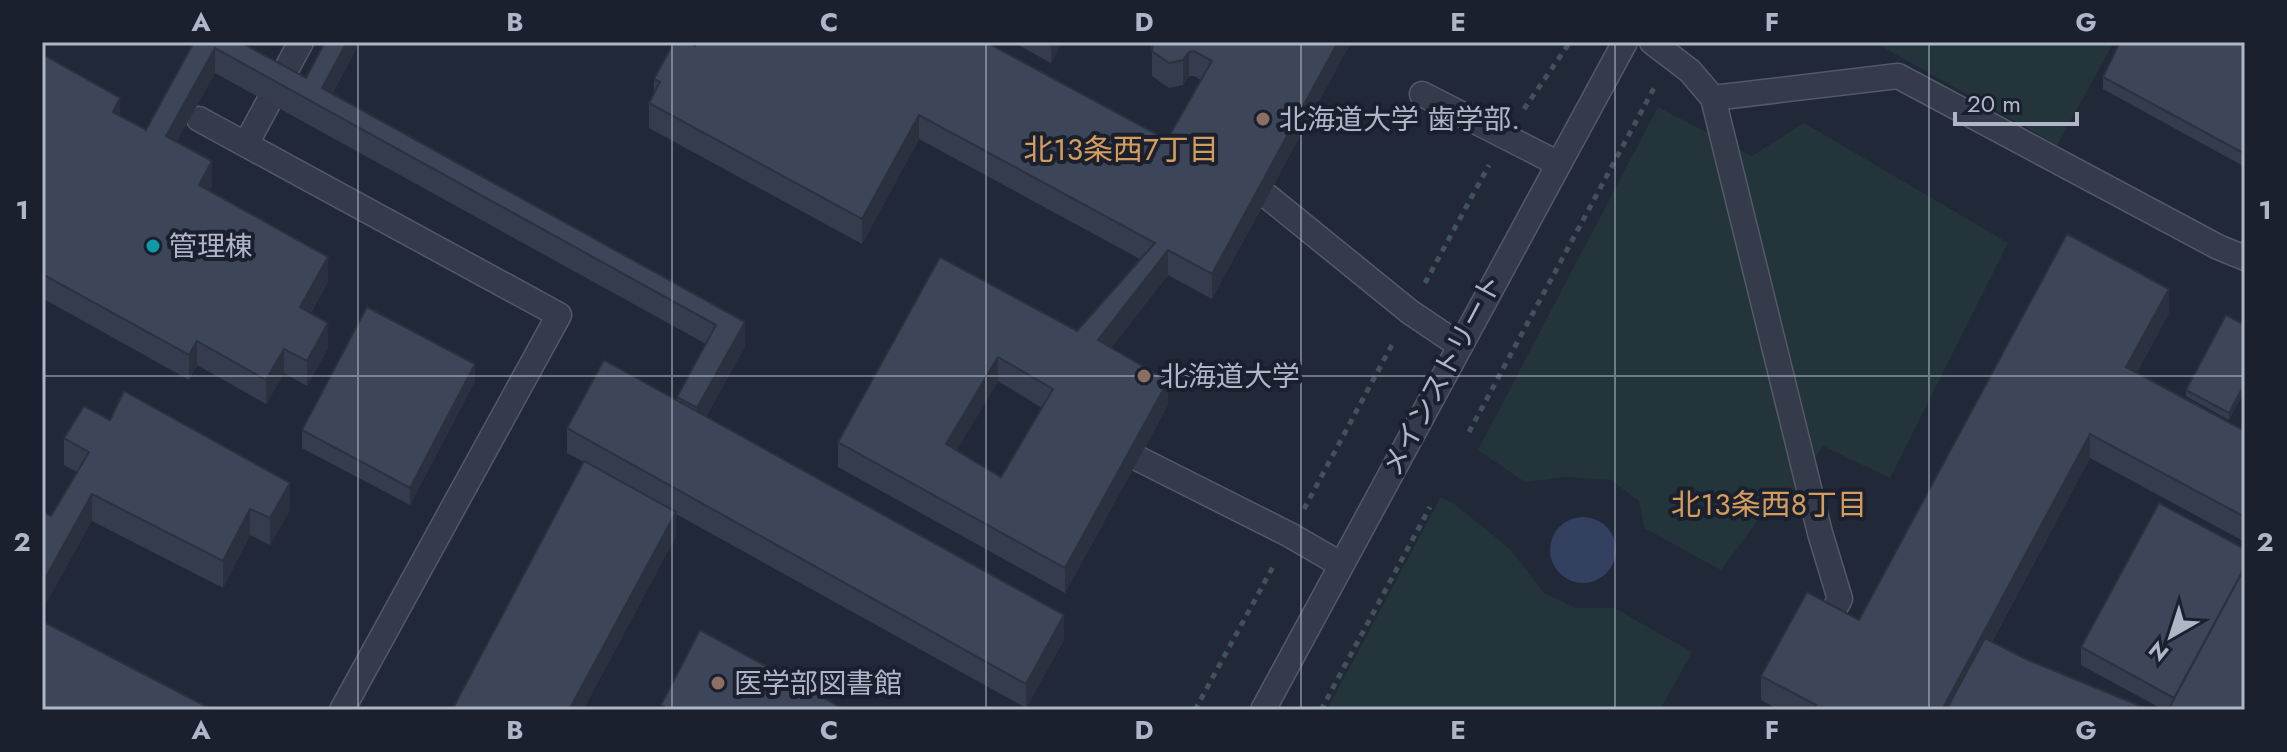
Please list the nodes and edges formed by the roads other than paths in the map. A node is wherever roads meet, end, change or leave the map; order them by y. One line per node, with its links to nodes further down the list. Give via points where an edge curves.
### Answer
1 (301, 42): 7 (lane)
2 (1625, 42): 8 (lane, メインストリート)
3 (1652, 42): 5 (lane, via 1690,71)
4 (1422, 94): 8 (lane)
5 (1713, 98): 10 (lane, via 1898,76); 14 (lane, via 1840,599)
6 (199, 119): 7 (lane)
7 (246, 144): 15 (lane, via 559,315)
8 (1557, 163): 11 (lane, メインストリート)
9 (1267, 196): 11 (lane)
10 (2245, 258)
11 (1459, 345): 13 (lane, メインストリート)
12 (1139, 459): 13 (lane)
13 (1340, 564): 16 (lane, メインストリート)
14 (1810, 653)
15 (342, 710)
16 (1263, 710)

